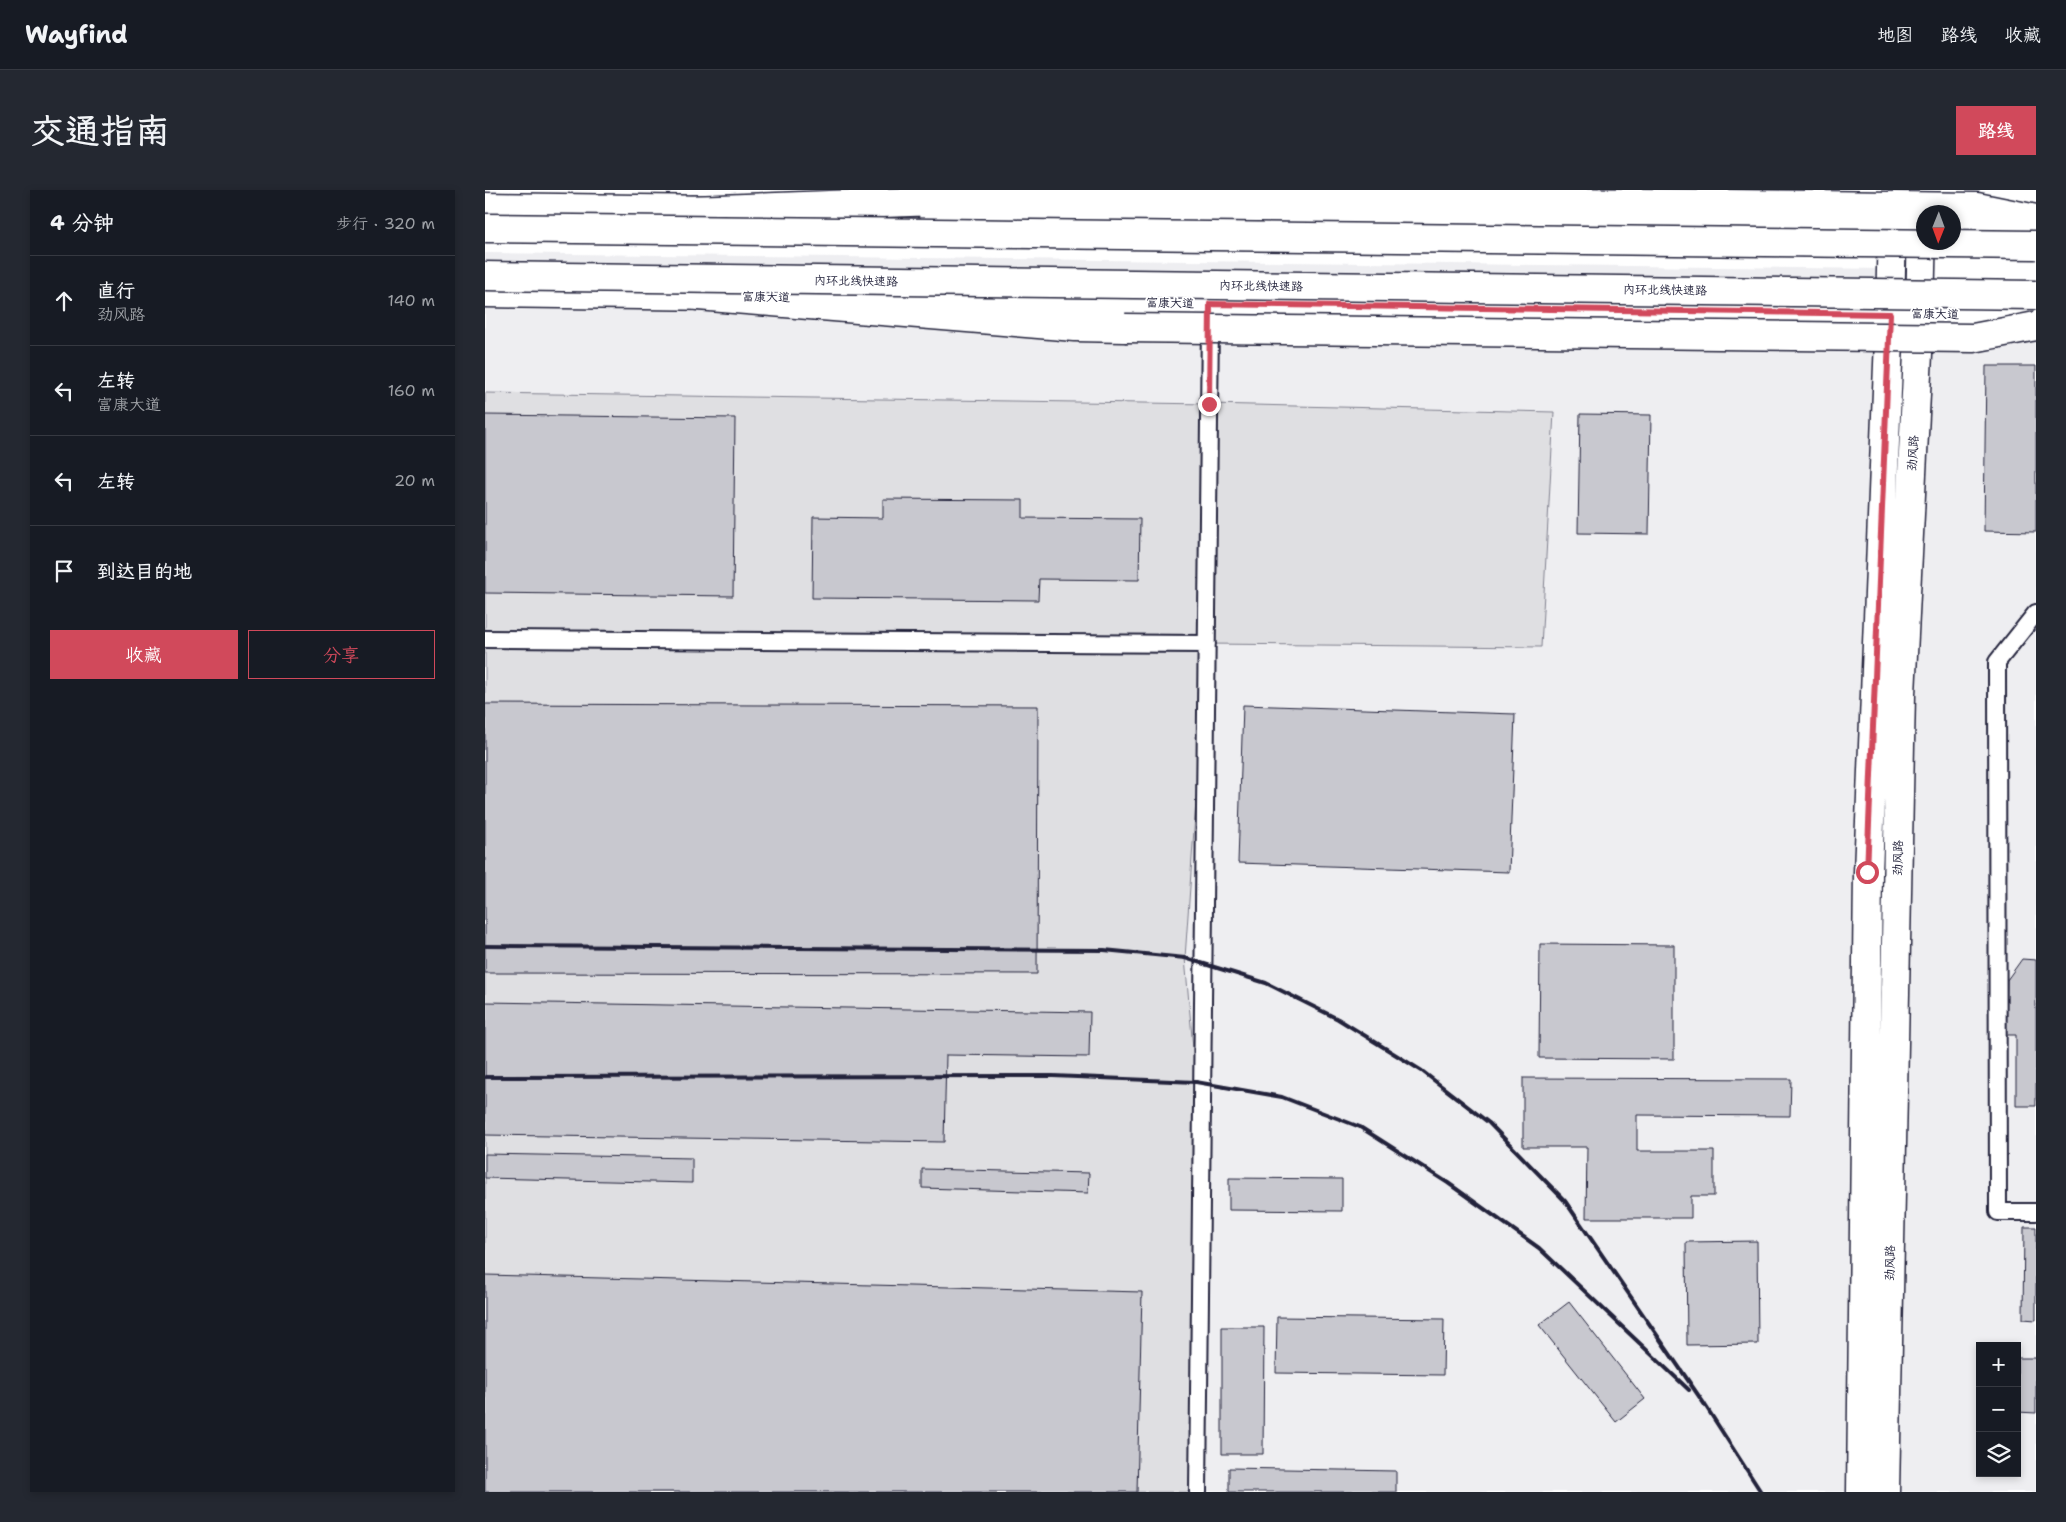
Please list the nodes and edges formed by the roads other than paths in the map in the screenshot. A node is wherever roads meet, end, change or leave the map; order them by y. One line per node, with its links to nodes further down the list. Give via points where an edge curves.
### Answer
1 (485, 207): 2 (main road)
2 (693, 210): 3 (main road, via 1068,196 1977,207); 4 (main road)
3 (2036, 219)
4 (1892, 225): 5 (main road); 16 (main road)
5 (1916, 225)
6 (1961, 225): 7 (main road)
7 (2036, 226)
8 (485, 228): 9 (main road, bridge)
9 (2036, 245)
10 (1922, 250): 17 (main road, 劲风路)
11 (485, 276): 13 (main road, 内环北线快速路, bridge)
12 (485, 292): 14 (main road, 富康大道)
13 (2036, 295)
14 (698, 296): 15 (main road, 富康大道); 19 (main road, bridge, via 1075,327 1973,338)
15 (1210, 304): 16 (main road, 富康大道); 22 (lane)
16 (1890, 314): 17 (main road, 富康大道); 25 (main road, via 1867,872)
17 (1920, 314): 18 (main road, 富康大道); 26 (main road, 劲风路, via 1901,694)
18 (2036, 315)
19 (2036, 326)
20 (2036, 613): 23 (lane, via 1997,662 1997,672 1998,1212)
21 (485, 639): 22 (lane)
22 (1207, 644): 24 (lane)
23 (2036, 1212)
24 (1198, 1492)
25 (1861, 1492)
26 (1885, 1492)

